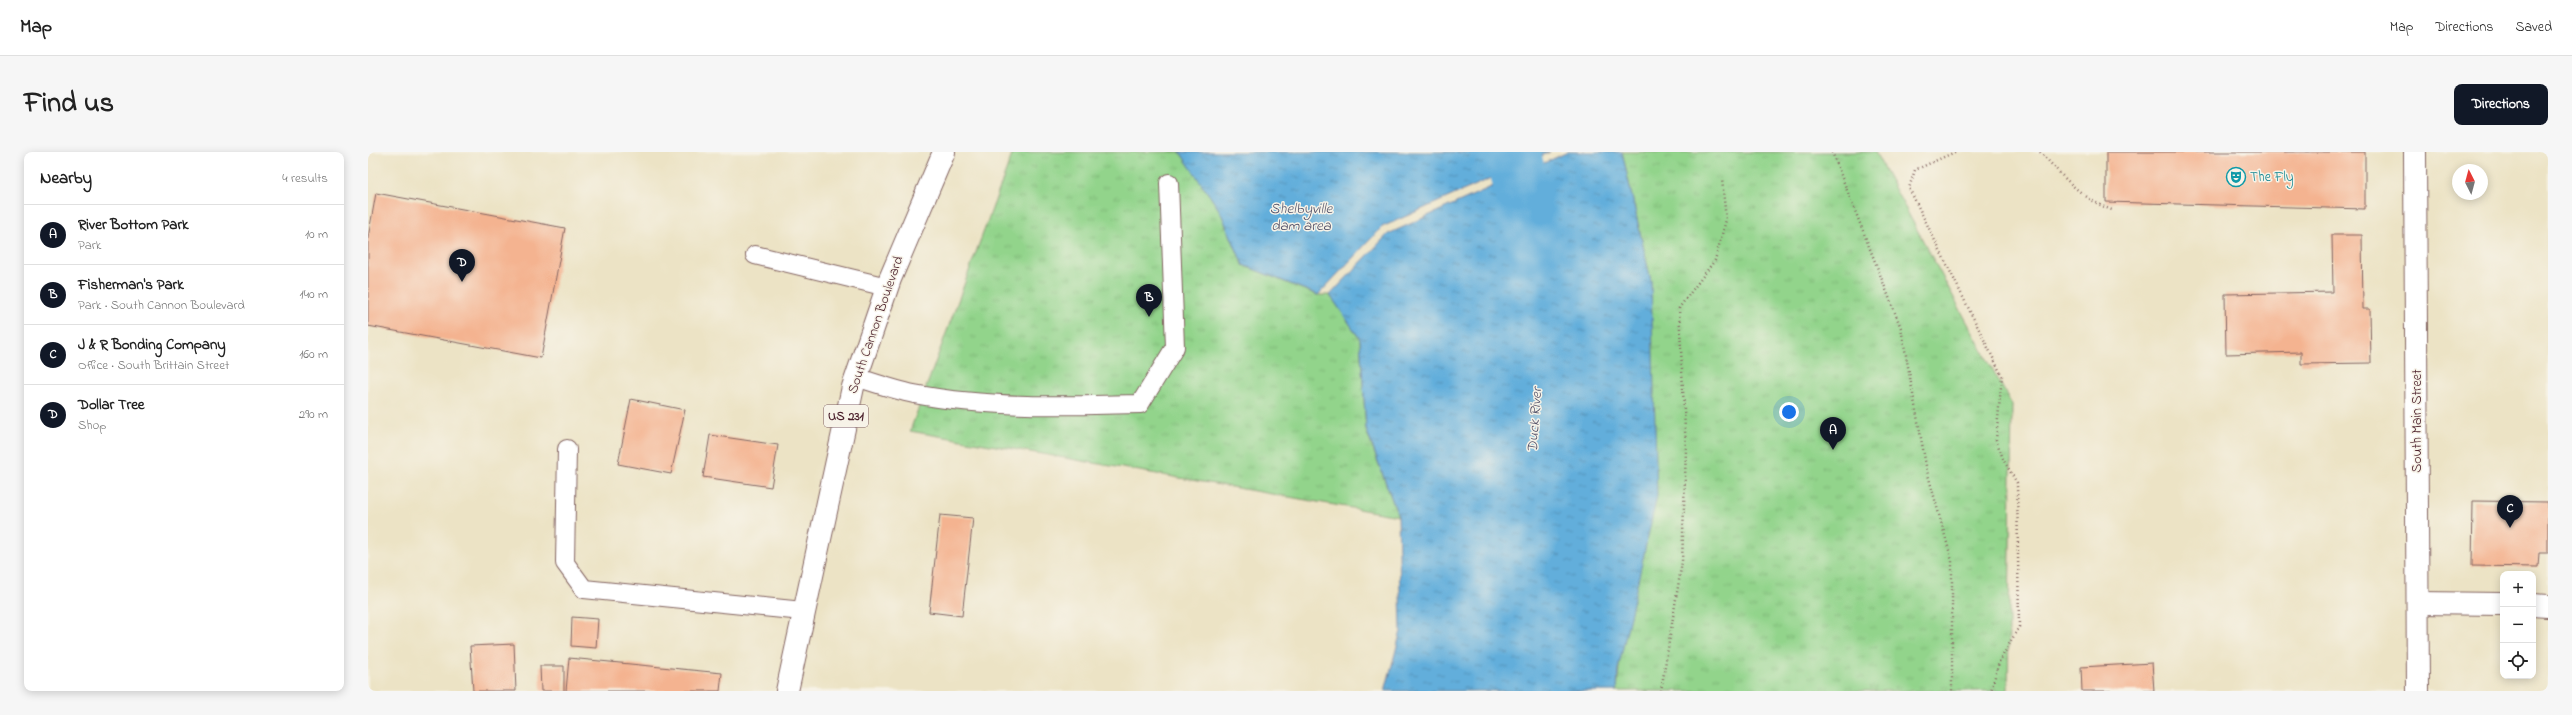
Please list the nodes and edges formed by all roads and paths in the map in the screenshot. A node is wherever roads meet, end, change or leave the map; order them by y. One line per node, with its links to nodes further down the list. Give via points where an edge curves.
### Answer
1 (944, 152): 10 (main road, South Cannon Boulevard / US 231)
2 (1832, 152): 20 (path, via 1901,328 1927,471 1952,561)
3 (1955, 152): 21 (path, via 1915,170 1908,188 2002,376 1996,440 2004,461 2017,483 2019,627 1999,662)
4 (2040, 152): 8 (path, via 2082,195 2093,203)
5 (2416, 152): 13 (main road, South Main Street)
6 (1722, 179): 19 (path, via 1726,220 1714,260 1679,308 1686,450 1682,562)
7 (1169, 183): 11 (lane, via 1175,347 1140,404 1069,405 963,401 914,394)
8 (2112, 210)
9 (755, 255): 10 (lane)
10 (887, 286): 11 (main road, South Cannon Boulevard / US 231)
11 (856, 377): 17 (main road, South Cannon Boulevard / US 231)
12 (567, 448): 17 (lane, via 564,563 584,589)
13 (2418, 603): 14 (main road); 22 (main road, South Main Street)
14 (2500, 604)
15 (2536, 605): 16 (main road)
16 (2548, 606)
17 (803, 611): 18 (main road, South Cannon Boulevard / US 231)
18 (787, 691)
19 (1661, 691)
20 (1952, 691)
21 (1991, 691)
22 (2418, 691)

